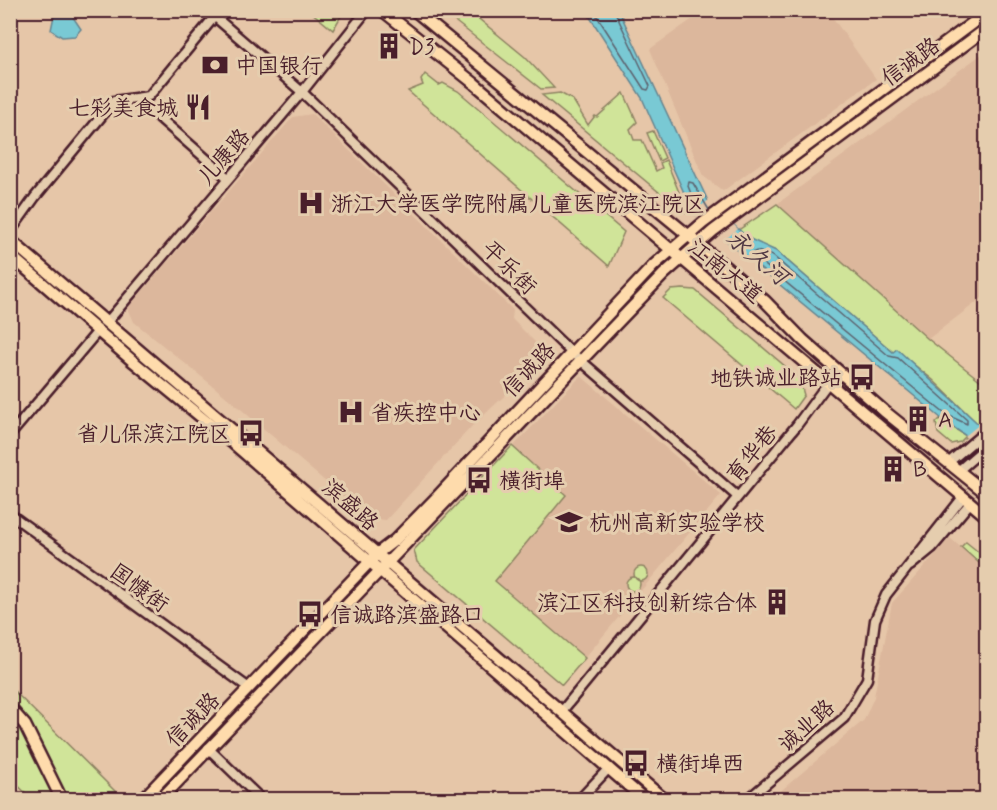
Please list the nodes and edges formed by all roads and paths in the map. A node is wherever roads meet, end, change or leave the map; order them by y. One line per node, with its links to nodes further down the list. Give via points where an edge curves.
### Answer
1 (207, 10): 6 (street, 平乐街)
2 (381, 10): 15 (main road, 江南大道)
3 (414, 10): 12 (main road, 江南大道)
4 (987, 13): 12 (main road, 信诚路)
5 (364, 14): 8 (street, 儿康路)
6 (215, 16): 8 (street, 平乐街); 9 (street, via 148,96)
7 (987, 29): 14 (main road, 信诚路)
8 (302, 92): 10 (street, 儿康路); 20 (street, 平乐街)
9 (137, 98): 10 (street); 11 (street, via 114,101)
10 (228, 178): 18 (street, 儿康路)
11 (10, 232)
12 (688, 236): 14 (main road, 江南大道); 15 (main road, 信诚路)
13 (10, 240): 18 (main road, 滨盛路)
14 (698, 244): 17 (main road, 信诚路); 26 (main road, 江南大道, via 765,301 803,340)
15 (671, 250): 17 (main road, 江南大道); 20 (main road, 信诚路)
16 (10, 255): 19 (main road, 滨盛路)
17 (682, 259): 21 (main road, 信诚路); 22 (main road, 江南大道)
18 (108, 321): 33 (main road, 滨盛路)
19 (98, 331): 24 (street); 34 (main road, 滨盛路)
20 (571, 352): 21 (street, 平乐街); 33 (main road, 信诚路, via 437,497)
21 (582, 361): 29 (street, 平乐街); 35 (main road, 信诚路)
22 (828, 383): 29 (street, 育华巷); 30 (main road, 江南大道)
23 (987, 431): 26 (street)
24 (10, 435)
25 (987, 447): 27 (street)
26 (948, 463): 27 (main road, 江南大道)
27 (958, 471): 28 (main road, 江南大道)
28 (987, 494)
29 (738, 497): 39 (street, 育华巷)
30 (966, 500): 32 (main road, 江南大道); 49 (street, 诚业路, via 915,555 886,595 875,620 867,679 844,718)
31 (10, 514): 37 (street, 国慷街)
32 (987, 516)
33 (378, 553): 34 (main road, 信诚路); 35 (main road, 滨盛路)
34 (370, 561): 36 (main road, 滨盛路); 37 (main road, 信诚路)
35 (388, 561): 36 (main road, 信诚路); 39 (main road, 滨盛路)
36 (380, 570): 40 (main road, 信诚路); 41 (main road, 滨盛路)
37 (249, 688): 43 (main road, 信诚路)
38 (10, 708): 42 (main road, via 25,725)
39 (562, 711): 48 (main road, 滨盛路)
40 (208, 748): 44 (main road, 信诚路); 45 (street)
41 (609, 768): 46 (street); 47 (main road, 滨盛路)
42 (62, 800)
43 (142, 800)
44 (160, 800)
45 (262, 800)
46 (579, 800)
47 (645, 800)
48 (665, 800)
49 (747, 800)

